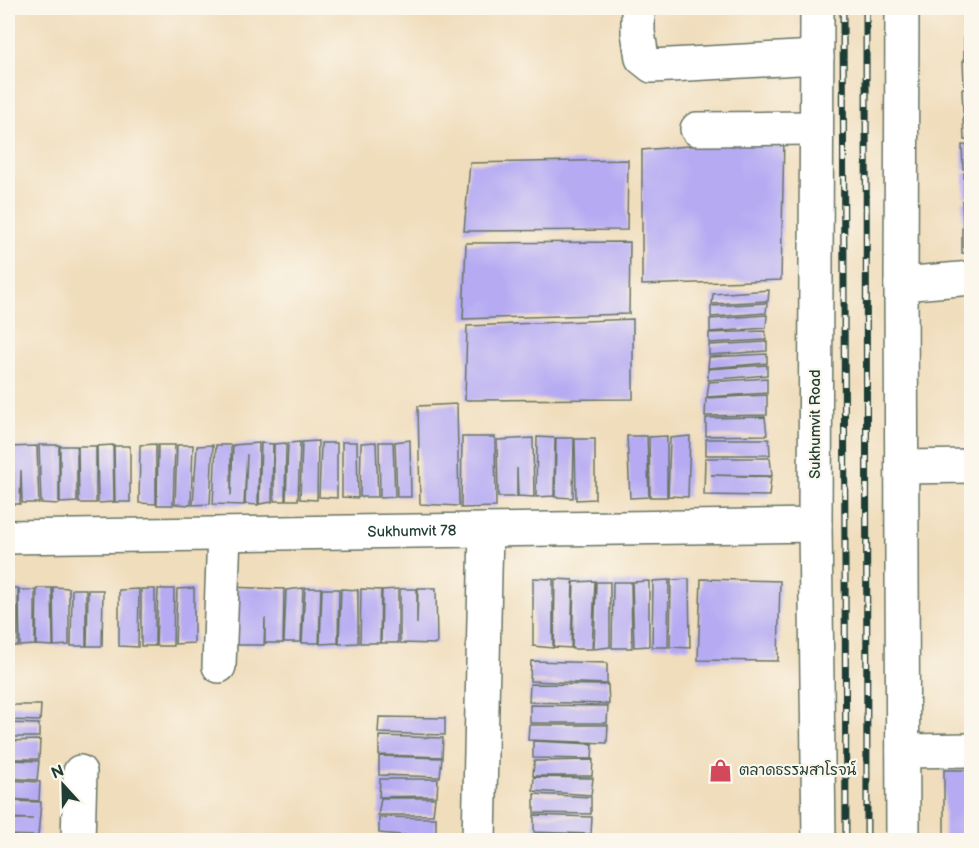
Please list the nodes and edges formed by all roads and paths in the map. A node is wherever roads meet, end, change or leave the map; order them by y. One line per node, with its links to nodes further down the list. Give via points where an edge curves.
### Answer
1 (638, 8): 4 (main road, via 642,58 652,66)
2 (817, 8): 4 (main road, Sukhumvit Road)
3 (902, 8): 8 (main road)
4 (817, 57): 5 (main road, Sukhumvit Road)
5 (816, 128): 6 (main road); 11 (main road, Sukhumvit Road)
6 (697, 129)
7 (972, 278): 8 (main road)
8 (901, 284): 10 (main road)
9 (972, 465): 10 (main road)
10 (902, 467): 17 (main road)
11 (815, 525): 12 (main road, Sukhumvit 78); 21 (main road, Sukhumvit Road)
12 (486, 530): 13 (main road, Sukhumvit 78); 20 (main road)
13 (224, 534): 14 (main road, Sukhumvit 78); 15 (main road)
14 (8, 537)
15 (219, 666)
16 (972, 750): 17 (main road)
17 (903, 752): 22 (main road)
18 (80, 772): 19 (main road)
19 (78, 840)
20 (479, 840)
21 (819, 840)
22 (903, 840)

